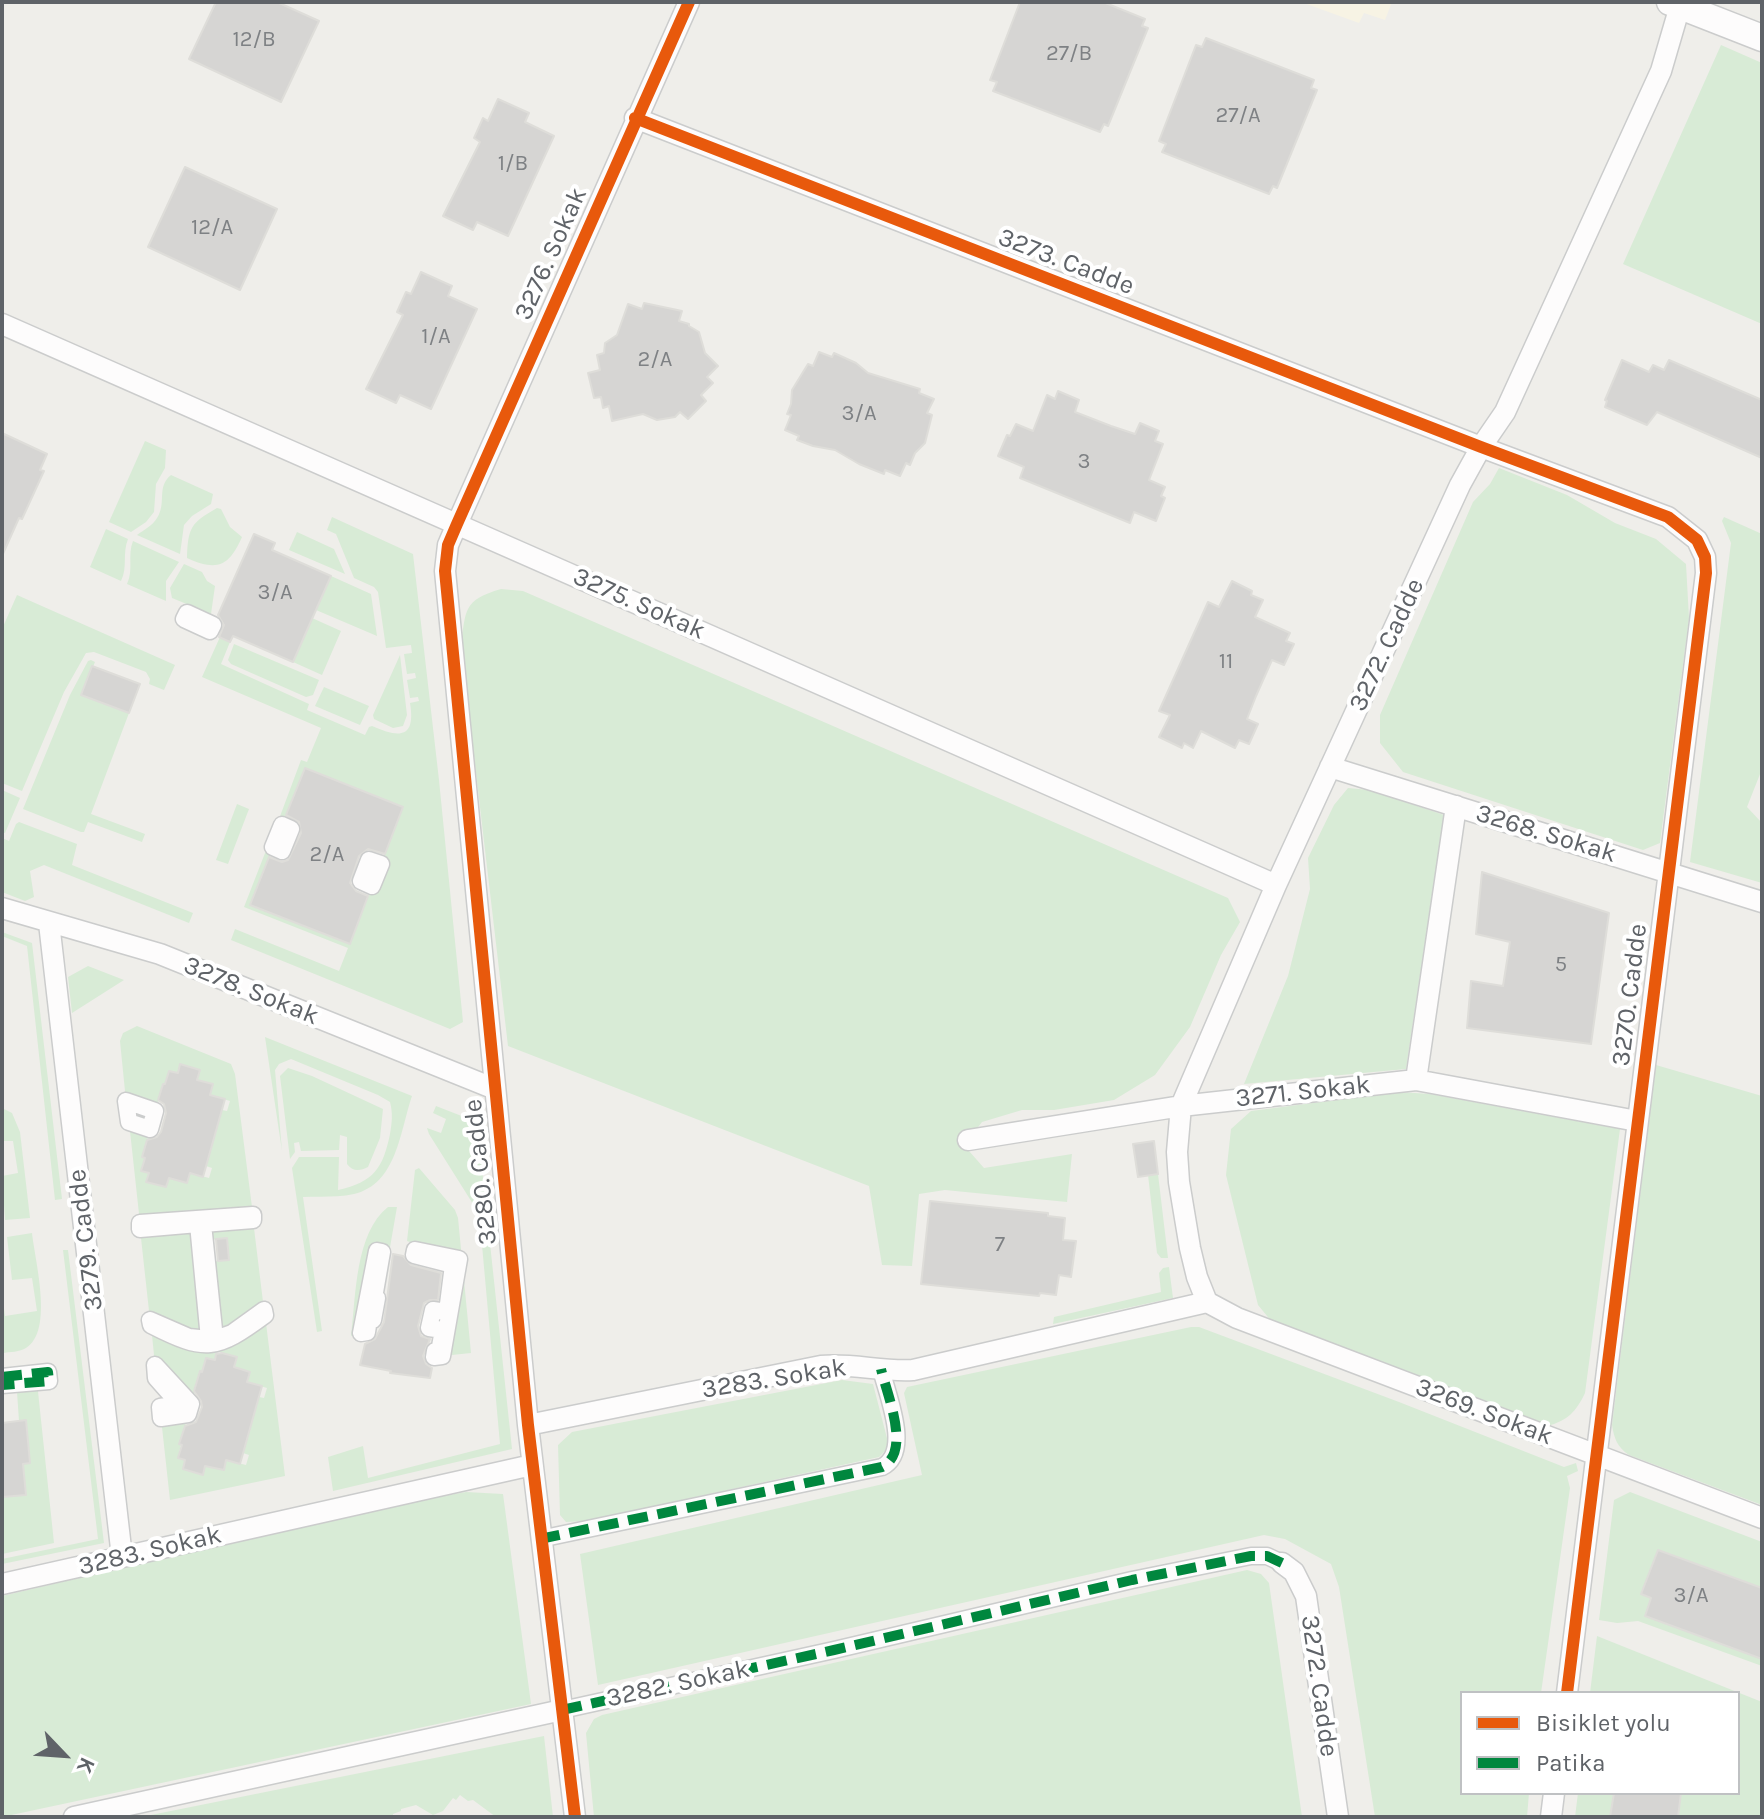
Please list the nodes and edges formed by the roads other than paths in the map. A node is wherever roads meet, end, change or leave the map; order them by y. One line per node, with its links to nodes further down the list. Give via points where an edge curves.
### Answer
1 (689, 2): 4 (street, 3276. Sokak)
2 (1677, 3): 3 (street); 6 (street, 3272. Cadde, via 1673,35 1654,86 1505,412)
3 (1762, 38)
4 (635, 118): 6 (street, 3273. Cadde); 7 (street, 3276. Sokak)
5 (2, 324): 7 (street, 3275. Sokak)
6 (1481, 447): 8 (street, 3272. Cadde); 10 (street, 3270. Cadde, via 1668,517 1697,540 1705,557)
7 (457, 524): 11 (street, 3275. Sokak); 16 (street, 3280. Cadde, via 445,571)
8 (1330, 767): 9 (street, 3268. Sokak); 11 (street, 3272. Cadde)
9 (1456, 806): 10 (street, 3268. Sokak); 15 (street)
10 (1668, 872): 12 (street, 3268. Sokak); 18 (street, 3270. Cadde)
11 (1276, 885): 17 (street, 3272. Cadde)
12 (1762, 902)
13 (2, 908): 14 (street, 3278. Sokak)
14 (49, 923): 16 (street, 3278. Sokak, via 160,954); 31 (street, 3279. Cadde)
15 (1416, 1080): 17 (street, 3271. Sokak); 18 (street, 3271. Sokak)
16 (495, 1089): 26 (street, 3280. Cadde)
17 (1181, 1106): 19 (street, 3271. Sokak); 22 (street, 3272. Cadde, via 1179,1182 1190,1248)
18 (1637, 1121): 27 (street, 3270. Cadde)
19 (968, 1140)
20 (253, 1220): 20 (street, via 253,1215 140,1223 140,1229 198,1224 209,1339 189,1337 150,1320 151,1325 190,1343 214,1345 265,1315 264,1310 215,1339 203,1224)
21 (415, 1250): 21 (street, via 414,1255 453,1265 447,1312 433,1310 429,1328 443,1330 434,1357 442,1356 459,1259)
22 (1207, 1302): 23 (street, 3283. Sokak, via 913,1370); 27 (street, 3269. Sokak)
23 (881, 1369): 26 (street, 3283. Sokak, via 821,1366); 30 (street, via 899,1442 894,1458 882,1467)
24 (2, 1377): 25 (street, via 48,1372 49,1381)
25 (2, 1385)
26 (528, 1425): 28 (street, 3280. Cadde)
27 (1596, 1455): 29 (street, 3269. Sokak); 34 (street, 3270. Cadde)
28 (532, 1465): 30 (street, 3280. Cadde); 31 (street, 3283. Sokak)
29 (1762, 1518)
30 (540, 1539): 35 (street, 3280. Cadde)
31 (122, 1557): 33 (street, 3283. Sokak)
32 (1282, 1563): 35 (street, 3282. Sokak, via 1251,1556 1132,1580); 39 (street, 3272. Cadde, via 1294,1572 1306,1596)
33 (2, 1584)
34 (1567, 1691)
35 (562, 1710): 37 (street, 3282. Sokak); 38 (street, 3280. Cadde)
36 (1554, 1795): 40 (street)
37 (74, 1817)
38 (575, 1817)
39 (1338, 1817)
40 (1551, 1817)

